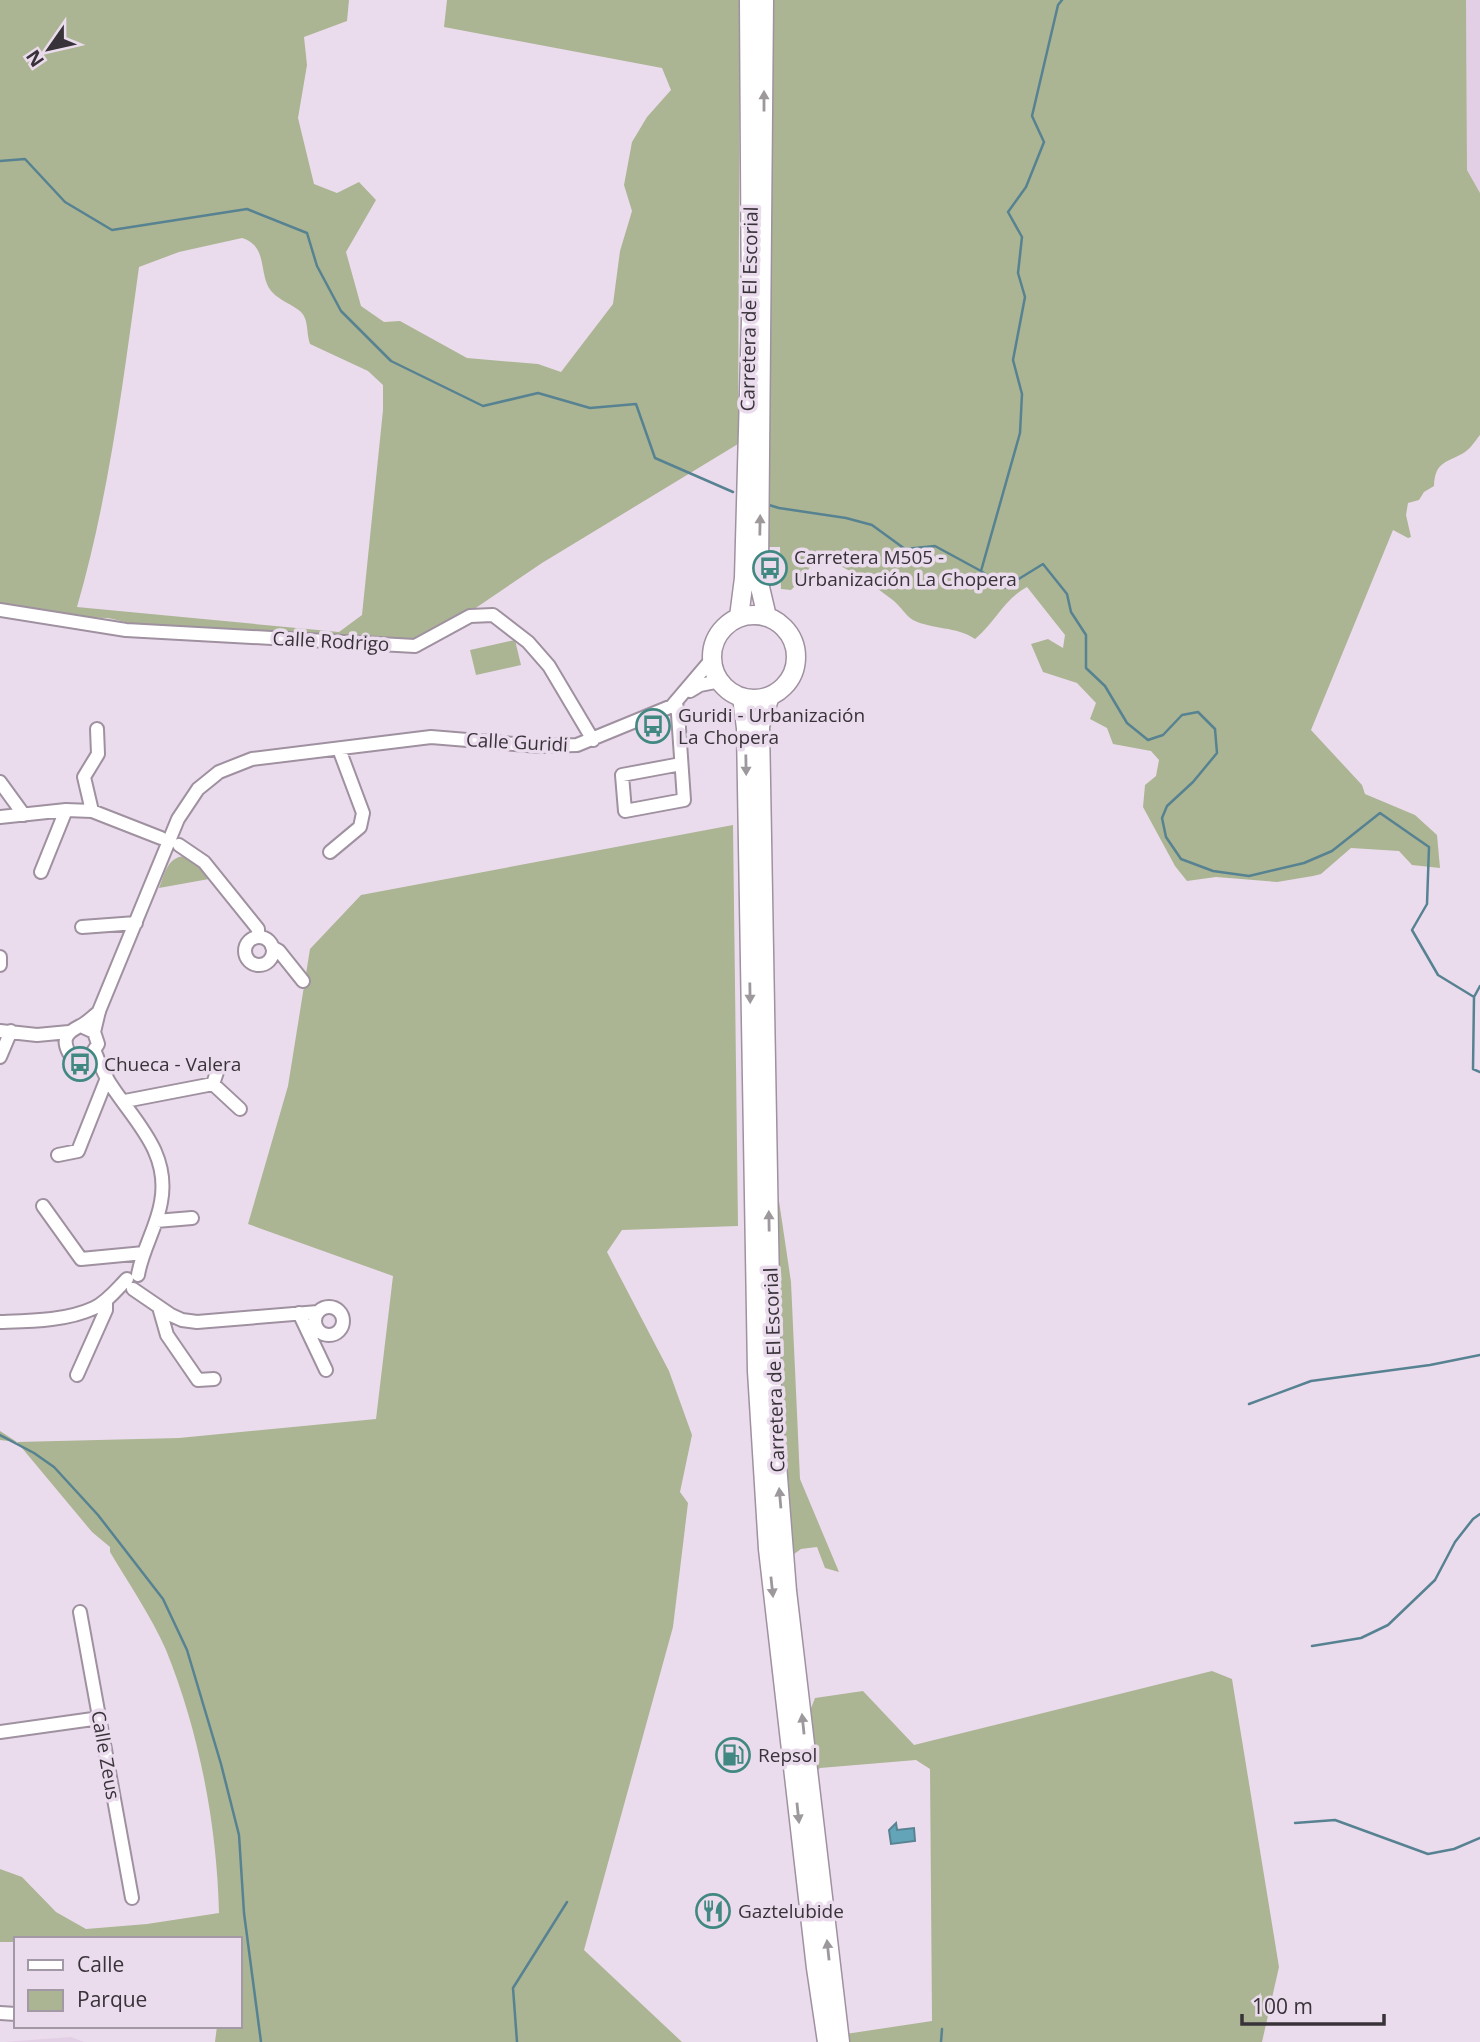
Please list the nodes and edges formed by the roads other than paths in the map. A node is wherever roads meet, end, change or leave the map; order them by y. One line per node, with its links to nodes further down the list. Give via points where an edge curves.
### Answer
1 (761, 1): 3 (highway, Carretera de El Escorial, via 744,578); 4 (highway, Carretera de El Escorial, one-way to 1, via 759,575)
2 (0, 610): 11 (street, Calle Rodrigo, via 126,630 415,646 470,616 493,615 528,642 549,666)
3 (739, 617): 4 (highway); 5 (highway, via 719,634)
4 (767, 617): 7 (highway, via 790,635 795,656 791,677)
5 (712, 659): 6 (highway); 9 (street, Calle Guridi)
6 (720, 681): 8 (highway); 9 (street, Calle Guridi, via 700,685)
7 (770, 696): 8 (highway); 63 (highway, Carretera de El Escorial, one-way to 7, via 787,1591 772,1401 760,726)
8 (742, 697): 62 (highway, Carretera de El Escorial, one-way to 62, via 758,1397 768,1549)
9 (680, 698): 11 (street, Calle Guridi, via 667,709); 13 (street)
10 (97, 729): 16 (street, via 98,754 84,777)
11 (593, 740): 12 (street, Calle Guridi, via 539,746 431,737)
12 (339, 749): 20 (street, Calle Guridi, via 252,760 219,772 186,804); 22 (street, via 363,813 359,827)
13 (681, 764): 13 (street, via 684,800 625,811 622,775)
14 (0, 782): 17 (street)
15 (66, 810): 16 (street); 17 (street); 23 (street)
16 (92, 811): 19 (street)
17 (24, 815): 18 (street)
18 (0, 817)
19 (161, 838): 20 (street, via 164,834); 21 (street)
20 (176, 839): 21 (street, Calle Guridi); 26 (street, via 204,862 258,929)
21 (166, 851): 24 (street, Calle Guridi)
22 (330, 852)
23 (41, 872)
24 (136, 923): 25 (street); 31 (street, Calle Guridi)
25 (82, 927)
26 (258, 937): 27 (street); 27 (street, via 246,947 250,961 259,965 269,961)
27 (272, 947): 30 (street)
28 (0, 957): 29 (street)
29 (0, 965)
30 (303, 981)
31 (99, 1012): 32 (street, Calle Guridi); 34 (street, Calle Guridi)
32 (75, 1029): 34 (street); 35 (street); 36 (street, via 66,1037)
33 (6, 1031): 35 (street); 38 (street)
34 (94, 1032): 37 (street)
35 (37, 1035): 36 (street)
36 (66, 1048): 39 (street)
37 (94, 1052): 39 (street); 41 (street)
38 (0, 1057)
39 (82, 1059): 41 (street)
40 (219, 1066): 42 (street)
41 (107, 1078): 43 (street); 45 (street, via 78,1151)
42 (213, 1084): 43 (street); 44 (street)
43 (125, 1101): 48 (street, via 159,1157 162,1201)
44 (240, 1109)
45 (58, 1155)
46 (43, 1206): 49 (street, via 82,1259)
47 (192, 1218): 48 (street)
48 (156, 1221): 49 (street)
49 (136, 1276): 50 (street); 51 (street)
50 (110, 1296): 54 (street, via 71,1315); 56 (street)
51 (158, 1306): 53 (street, via 182,1320 197,1322); 57 (street, via 167,1335 198,1380)
52 (318, 1312): 53 (street)
53 (299, 1313): 55 (street)
54 (0, 1322)
55 (326, 1370)
56 (77, 1375)
57 (214, 1379)
58 (80, 1612): 59 (street, Calle Zeus)
59 (100, 1718): 60 (street); 61 (street, Calle Zeus)
60 (0, 1732)
61 (132, 1898)
62 (827, 2042)
63 (840, 2042)

